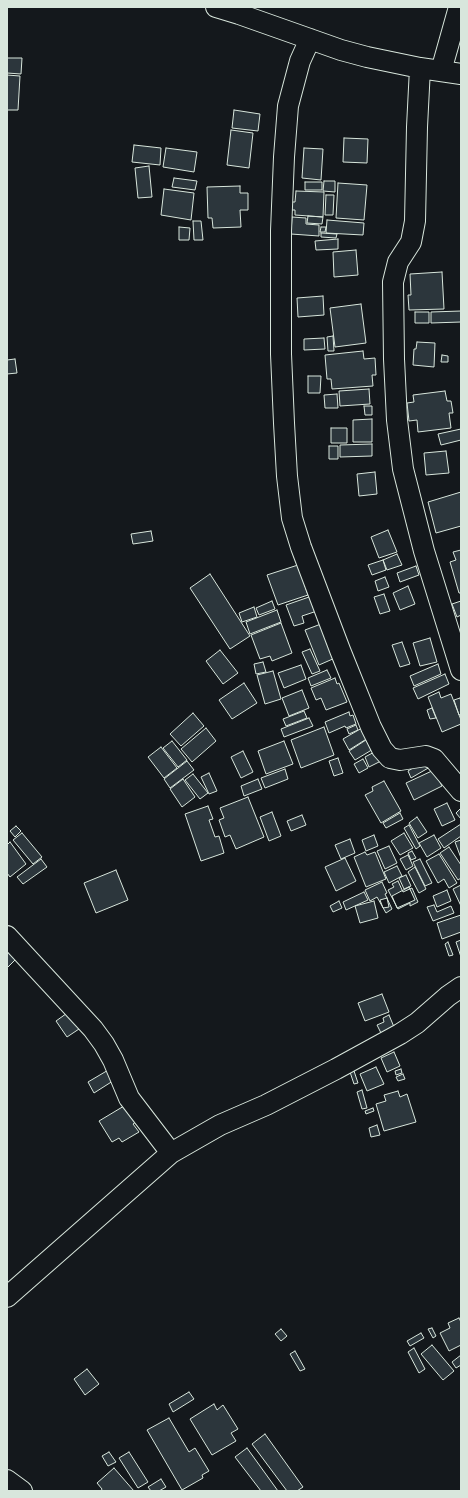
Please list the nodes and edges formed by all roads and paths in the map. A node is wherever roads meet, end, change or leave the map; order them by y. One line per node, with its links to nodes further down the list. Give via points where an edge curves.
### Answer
1 (216, 7): 3 (street)
2 (459, 7): 5 (street)
3 (310, 39): 4 (street, via 367,57); 8 (street, via 300,62 288,106 281,232 282,385 292,518 340,650 382,749 390,758 400,760 426,756 434,759)
4 (420, 68): 5 (street); 7 (street, via 415,221 411,242 398,262 393,282 397,420 403,470 414,514)
5 (441, 71): 6 (street)
6 (461, 74)
7 (461, 670)
8 (461, 791)
9 (7, 936): 11 (street, via 93,1029 113,1060 129,1098)
10 (461, 988): 11 (street, via 448,996 418,1023 400,1034 294,1090 220,1125)
11 (171, 1153): 12 (street)
12 (7, 1297)
13 (7, 1480): 14 (street)
14 (22, 1491)

